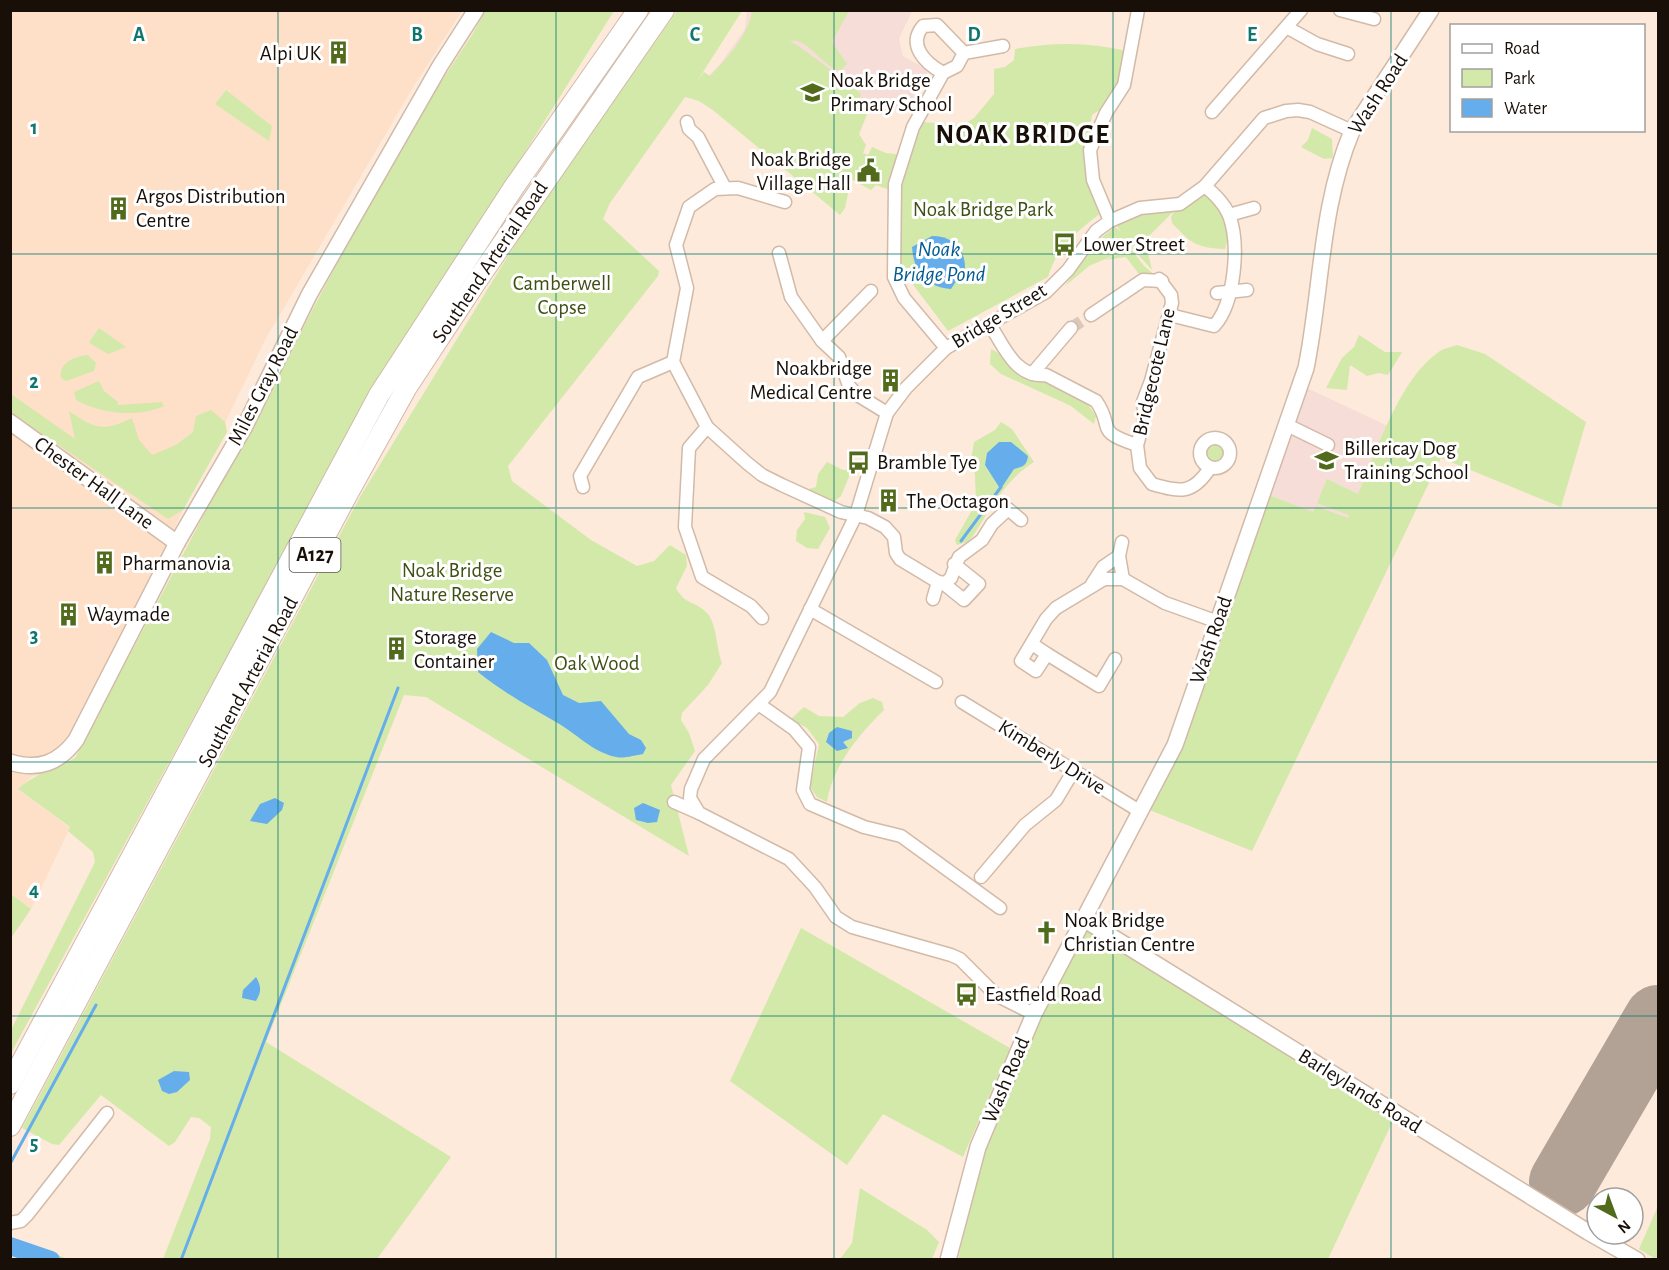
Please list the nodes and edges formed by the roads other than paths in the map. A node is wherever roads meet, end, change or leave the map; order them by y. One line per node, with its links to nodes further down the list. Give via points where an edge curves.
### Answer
1 (476, 10): 46 (street, Miles Gray Road, via 309,295 245,426)
2 (638, 10): 71 (highway, Southend Arterial Road / A127, via 507,196 379,395)
3 (664, 10): 73 (highway, Southend Arterial Road / A127, via 407,387)
4 (1138, 10): 22 (street, via 1126,78 1090,150 1093,180)
5 (1340, 10): 8 (street)
6 (1431, 10): 16 (street, Wash Road)
7 (1297, 12): 9 (street)
8 (1374, 19)
9 (1288, 28): 12 (street); 14 (street)
10 (1003, 46): 11 (street)
11 (964, 53): 13 (street, via 957,66); 13 (street, via 938,25 923,26 916,34 919,53)
12 (1348, 54)
13 (943, 72): 32 (street, via 913,127 895,184 894,277 904,298)
14 (1212, 112)
15 (687, 122): 18 (street)
16 (1352, 131): 17 (street, Bridge Street, via 1298,110 1264,118); 37 (street, Wash Road, via 1330,197 1314,330)
17 (1205, 186): 21 (street); 22 (street, Bridge Street, via 1180,204 1126,213)
18 (725, 188): 19 (street); 33 (street, via 715,189 689,207 676,245 687,288)
19 (786, 202)
20 (1254, 208): 21 (street)
21 (1229, 215): 26 (street, via 1233,278)
22 (1110, 221): 29 (street, Bridge Street, via 1096,231 1068,270 1046,292)
23 (779, 253): 31 (street, via 791,297)
24 (1247, 290): 26 (street)
25 (871, 291): 31 (street)
26 (1223, 293): 28 (street, via 1223,314 1214,326)
27 (1091, 315): 28 (street, Bridgecote Lane, via 1143,280 1161,280 1171,296)
28 (1170, 315): 39 (street, Bridgecote Lane, via 1143,402 1144,418)
29 (990, 325): 32 (street, Bridge Street); 34 (street, Bridgecote Lane, via 1013,361)
30 (1071, 328): 34 (street)
31 (822, 341): 35 (street, via 840,357 849,386 856,394)
32 (946, 348): 35 (street, Bridge Street)
33 (673, 362): 38 (street); 42 (street, via 638,377 580,476)
34 (1032, 374): 39 (street, Bridgecote Lane, via 1046,375 1096,401 1107,430 1117,439)
35 (887, 413): 43 (street, Bridge Street)
36 (10, 422): 46 (street, Chester Hall Lane)
37 (1287, 426): 40 (street); 55 (street, Wash Road)
38 (707, 428): 43 (street, via 762,475 841,512); 54 (street, via 689,448 686,527 702,577 751,606)
39 (1137, 445): 41 (street, via 1140,468 1152,484 1188,490 1197,486)
40 (1328, 445)
41 (1210, 468)
42 (583, 487)
43 (856, 515): 50 (street, via 885,527 894,537 900,559); 53 (street, Bridge Street)
44 (1021, 520): 48 (street, via 1008,509 982,540)
45 (1122, 542): 47 (street)
46 (177, 543): 62 (street, Miles Gray Road, via 76,741 66,753 38,767)
47 (1119, 556): 49 (street); 51 (street, via 1103,567)
48 (954, 564): 50 (street, via 951,578); 50 (street, via 979,584 964,600)
49 (1123, 579): 51 (street, via 1104,579); 55 (street, via 1164,603)
50 (940, 582): 52 (street)
51 (1090, 587): 56 (street, via 1056,608)
52 (933, 599)
53 (810, 609): 59 (street); 61 (street, Bridge Street)
54 (762, 618)
55 (1218, 622): 65 (street, Wash Road, via 1175,746)
56 (1032, 644): 57 (street); 57 (street, via 1021,661 1036,671)
57 (1047, 654): 58 (street, via 1099,686)
58 (1115, 659)
59 (936, 682)
60 (962, 702): 63 (street, Kimberly Drive)
61 (760, 705): 66 (street, Bridge Street, via 704,759 690,798); 68 (street, via 794,729 809,747 803,790 810,804 864,827 902,836)
62 (10, 762)
63 (1074, 770): 65 (street, Kimberly Drive); 67 (street, via 1042,818 1025,825)
64 (674, 802): 66 (street)
65 (1141, 812): 69 (street, Wash Road)
66 (703, 815): 70 (street, via 789,859 836,917 852,927 960,959 996,995)
67 (981, 877)
68 (1000, 908)
69 (1085, 920): 70 (street, Wash Road); 76 (street, Barleylands Road)
70 (1034, 1014): 75 (street, Wash Road, via 978,1147)
71 (10, 1084)
72 (107, 1113): 74 (street, via 27,1215)
73 (10, 1126)
74 (10, 1223)
75 (948, 1260)
76 (1637, 1260)

